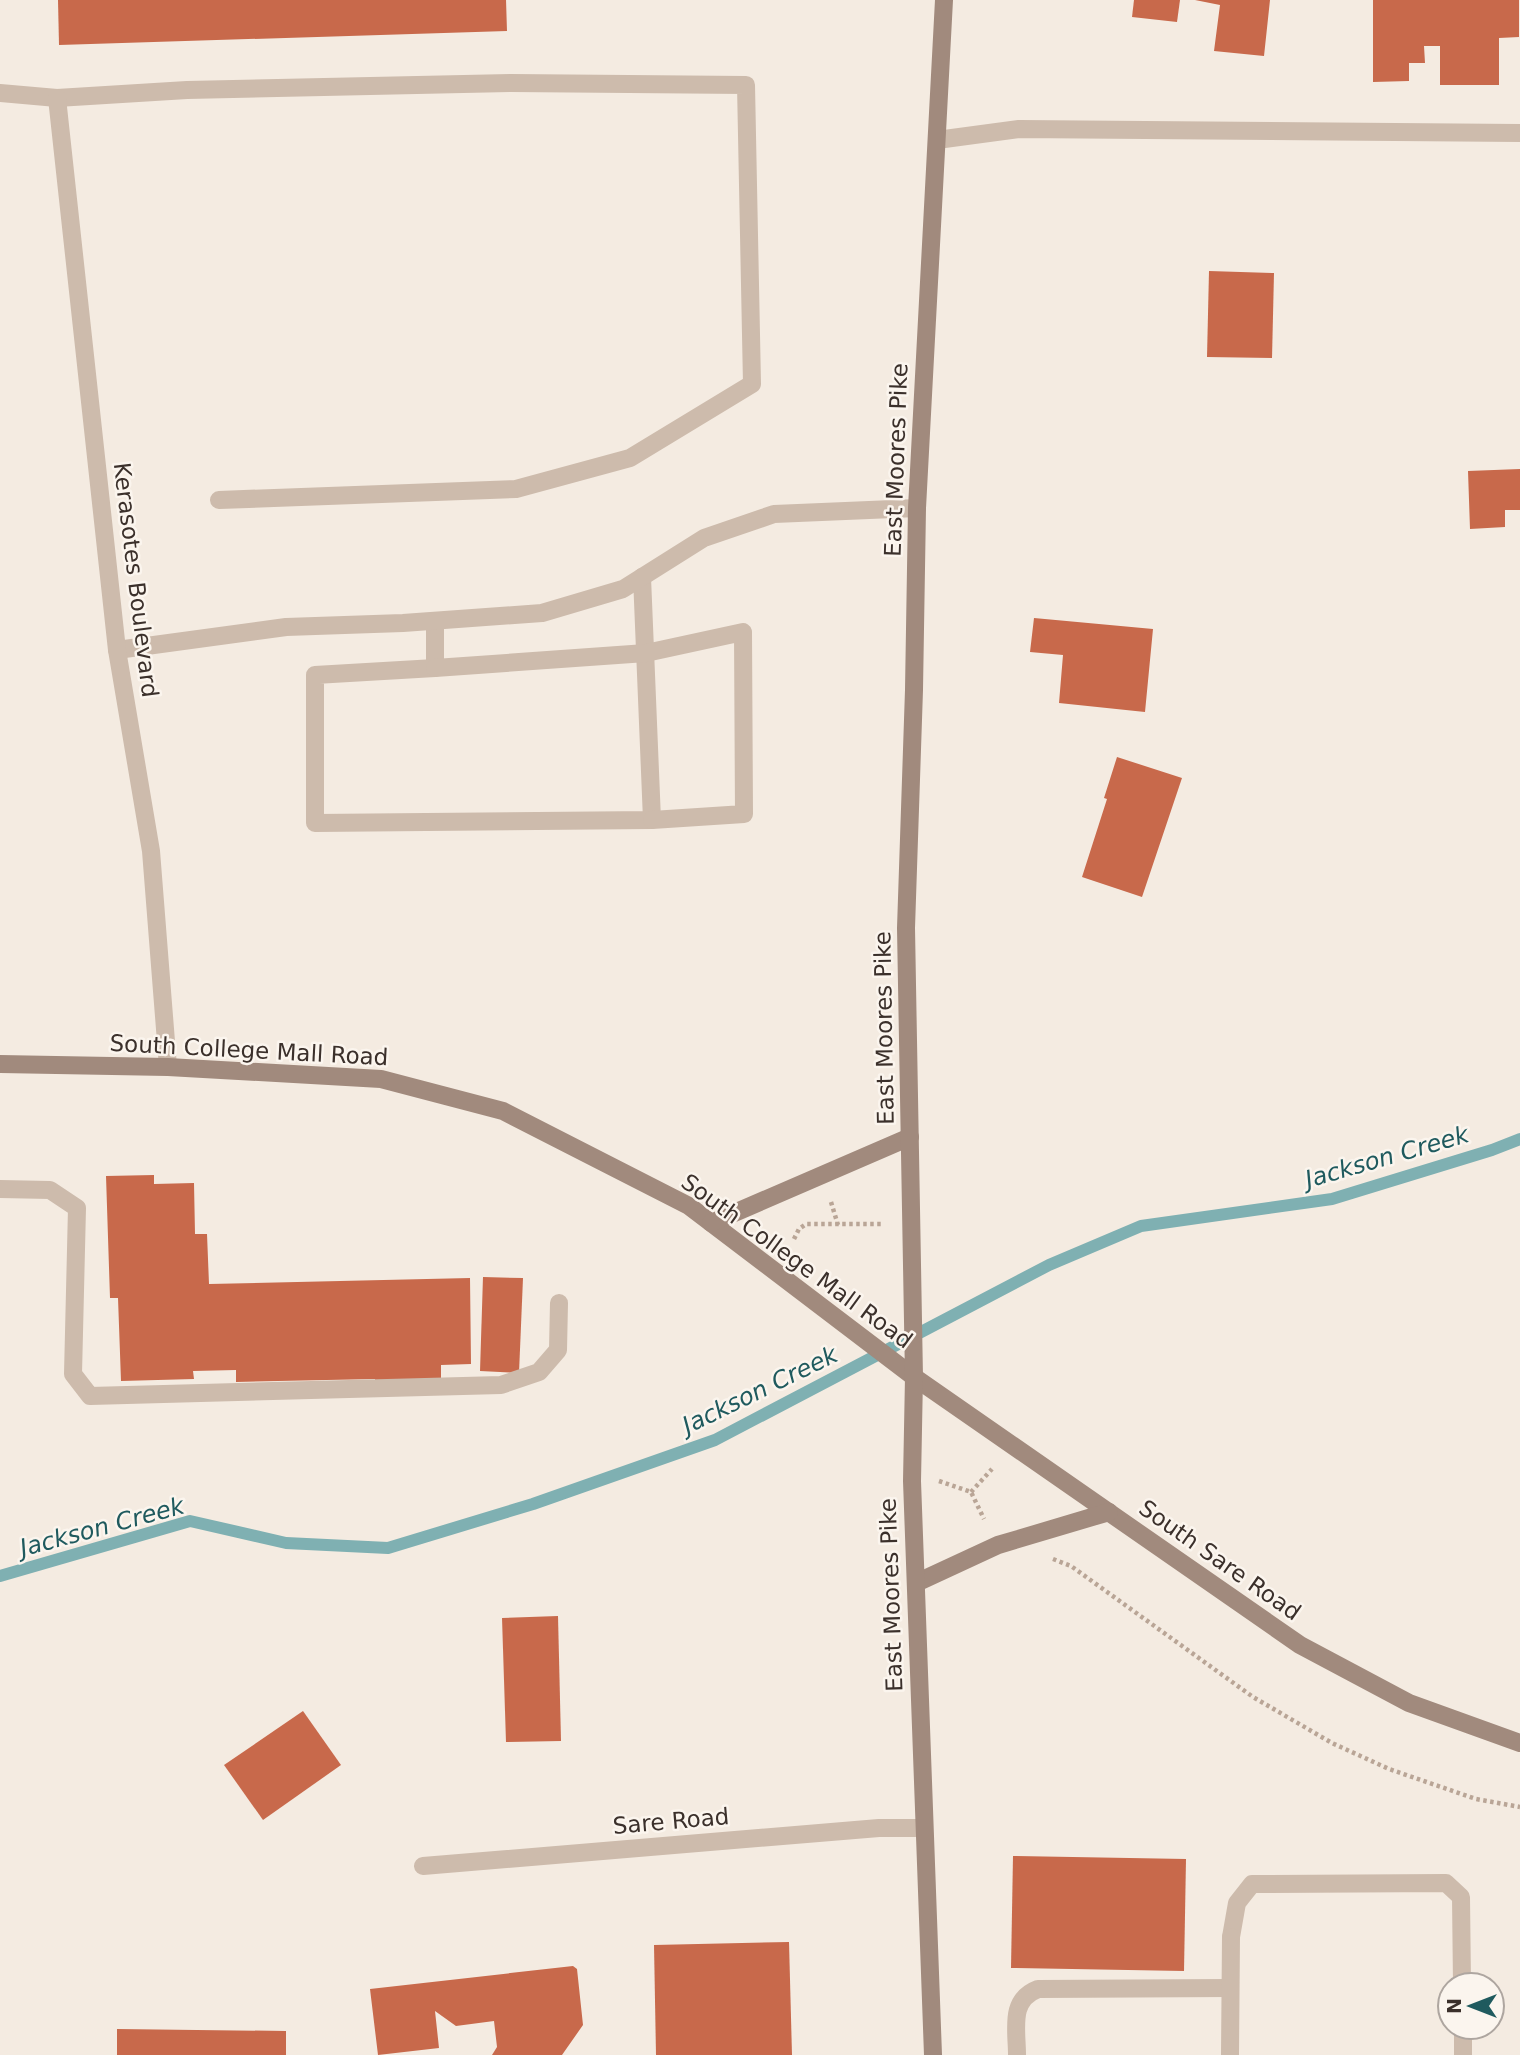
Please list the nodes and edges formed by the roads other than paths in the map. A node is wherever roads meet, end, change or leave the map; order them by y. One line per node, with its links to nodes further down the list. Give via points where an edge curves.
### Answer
1 (944, 0): 5 (main road, East Moores Pike)
2 (0, 93): 3 (street)
3 (57, 98): 6 (street, via 187,90 433,85 746,85 752,384 631,458 516,489); 10 (street, Kerasotes Boulevard)
4 (1520, 133): 5 (street, via 1019,129)
5 (937, 140): 7 (main road, East Moores Pike)
6 (219, 500)
7 (917, 508): 8 (street, via 774,514 704,538); 16 (main road, East Moores Pike, via 906,928)
8 (642, 577): 9 (street, via 623,589 542,613); 11 (street)
9 (435, 621): 10 (street, via 286,627); 12 (street)
10 (117, 650): 15 (street, Kerasotes Boulevard, via 151,851)
11 (646, 653): 12 (street); 13 (street); 13 (street, via 743,632 744,814)
12 (435, 668): 13 (street, via 315,675 315,823)
13 (652, 820)
14 (0, 1064): 15 (main road, South College Mall Road)
15 (168, 1067): 18 (main road, South College Mall Road, via 381,1079 503,1111 689,1206)
16 (910, 1137): 18 (main road); 20 (main road, East Moores Pike)
17 (0, 1189): 19 (street, via 50,1190 77,1208 74,1374 90,1396 501,1385 539,1373 558,1350)
18 (711, 1223): 20 (main road, South College Mall Road)
19 (559, 1303)
20 (918, 1384): 21 (main road, South Sare Road); 22 (main road, East Moores Pike, via 912,1481)
21 (1109, 1512): 22 (main road, via 998,1545); 23 (main road, South Sare Road, via 1300,1645 1409,1703)
22 (916, 1583): 24 (main road, East Moores Pike)
23 (1520, 1743)
24 (923, 1828): 25 (street, Sare Road); 28 (main road, East Moores Pike)
25 (423, 1866)
26 (1462, 1971): 27 (street, via 1461,1897 1446,1883 1252,1884 1237,1903)
27 (1230, 1988): 29 (street, via 1038,1989 1026,1993 1017,2007); 30 (street)
28 (933, 2055)
29 (1017, 2055)
30 (1230, 2055)

